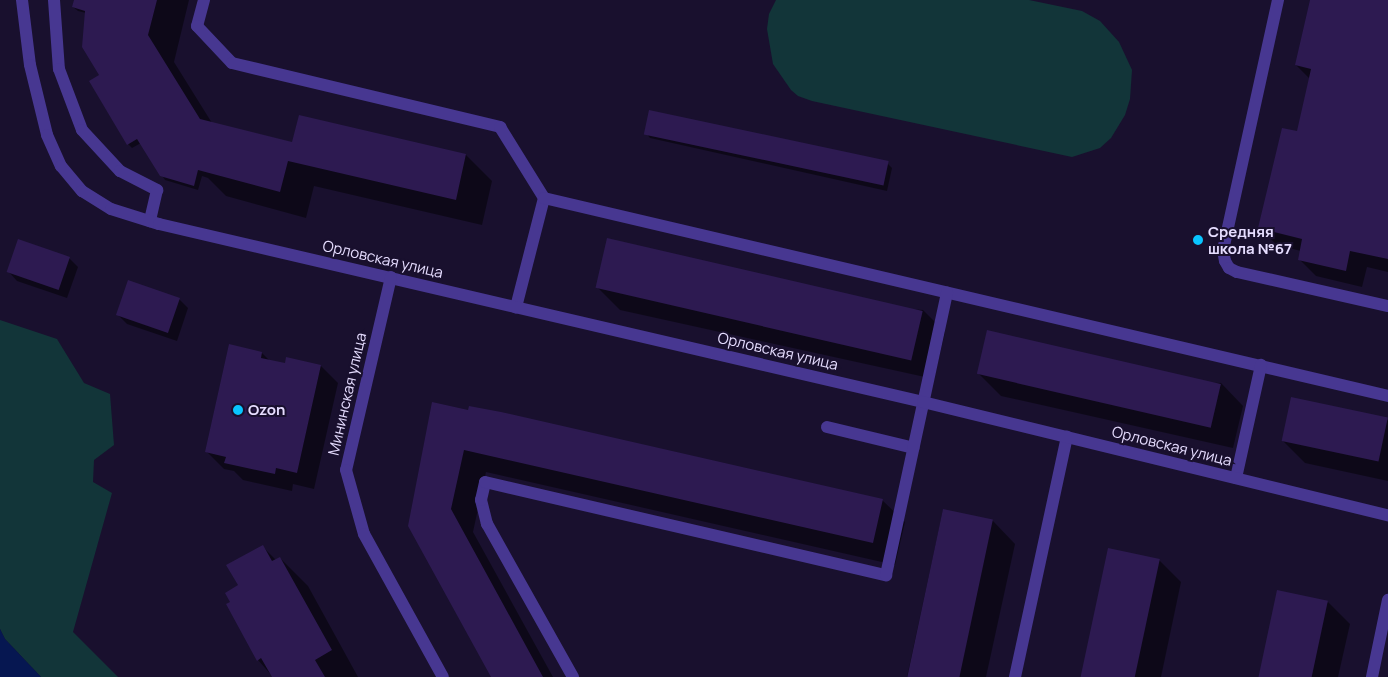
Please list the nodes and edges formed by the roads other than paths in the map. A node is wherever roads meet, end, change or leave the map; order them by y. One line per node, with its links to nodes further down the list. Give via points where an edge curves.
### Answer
1 (22, 0): 6 (street, Орловская улица, via 30,65 46,135 61,166 82,191 111,209)
2 (54, 0): 6 (street, via 59,69 82,130 120,171 157,190)
3 (204, 0): 5 (street, via 197,26 232,63 500,127)
4 (1278, 0): 9 (street, via 1224,250 1225,260 1229,268 1237,272)
5 (544, 198): 8 (street); 10 (street)
6 (155, 222): 7 (street, Орловская улица)
7 (391, 277): 10 (street, Орловская улица); 20 (street, Мининская улица, via 346,470 364,534)
8 (947, 292): 11 (street); 13 (street)
9 (1388, 306)
10 (516, 307): 13 (street, Орловская улица)
11 (1261, 365): 12 (street); 17 (street)
12 (1388, 396)
13 (923, 402): 15 (street, Орловская улица); 16 (street)
14 (827, 426): 16 (street)
15 (1067, 437): 17 (street, Орловская улица); 22 (street)
16 (914, 448): 21 (street, via 886,575 485,482 481,500 487,524)
17 (1236, 478): 18 (street, Орловская улица)
18 (1388, 515)
19 (1388, 600): 23 (street)
20 (443, 677)
21 (573, 677)
22 (1015, 677)
23 (1372, 677)

